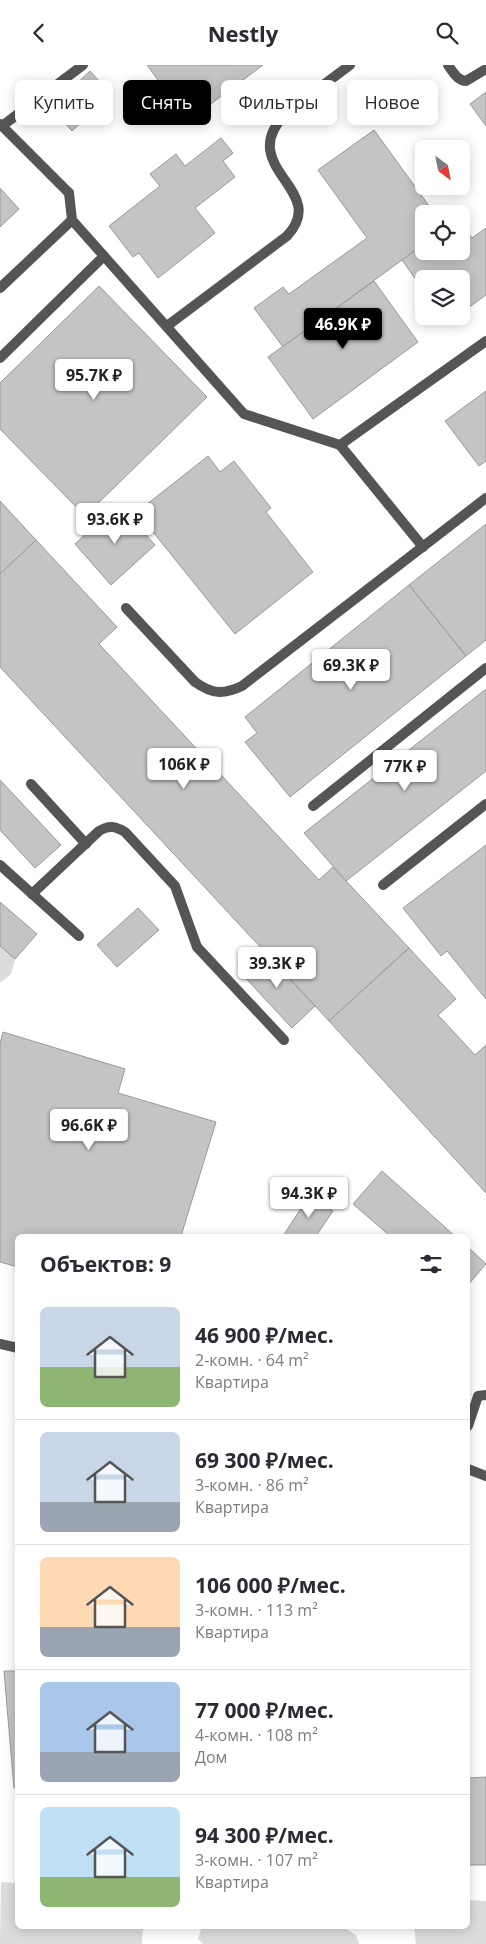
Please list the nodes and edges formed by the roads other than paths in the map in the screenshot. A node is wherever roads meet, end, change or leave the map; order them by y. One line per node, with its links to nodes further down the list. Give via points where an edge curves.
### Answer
1 (83, 65): 5 (street)
2 (350, 65): 9 (street, via 286,113 271,134 272,160 299,205 300,217 295,228)
3 (448, 65): 4 (street, via 461,81)
4 (486, 69)
5 (1, 125): 6 (street, via 69,193)
6 (72, 220): 7 (street); 8 (street)
7 (104, 256): 9 (street); 11 (street)
8 (0, 288)
9 (167, 326): 12 (street, via 244,414)
10 (486, 341): 12 (street)
11 (0, 358)
12 (340, 445): 14 (street)
13 (486, 499): 14 (street)
14 (423, 547): 15 (street, via 242,686 230,691 206,689 195,681)
15 (126, 608)
16 (486, 668): 19 (street)
17 (31, 784): 20 (street)
18 (486, 804): 22 (street)
19 (313, 806)
20 (86, 844): 23 (street); 25 (street, via 108,827 117,827 125,832 175,886 197,947)
21 (0, 865): 23 (street)
22 (383, 885)
23 (32, 894): 24 (street)
24 (79, 936)
25 (284, 1040)
26 (0, 1343): 27 (street)
27 (15, 1347)
28 (486, 1395): 29 (street, via 478,1396)
29 (470, 1420)
30 (470, 1470): 31 (street)
31 (486, 1476)

